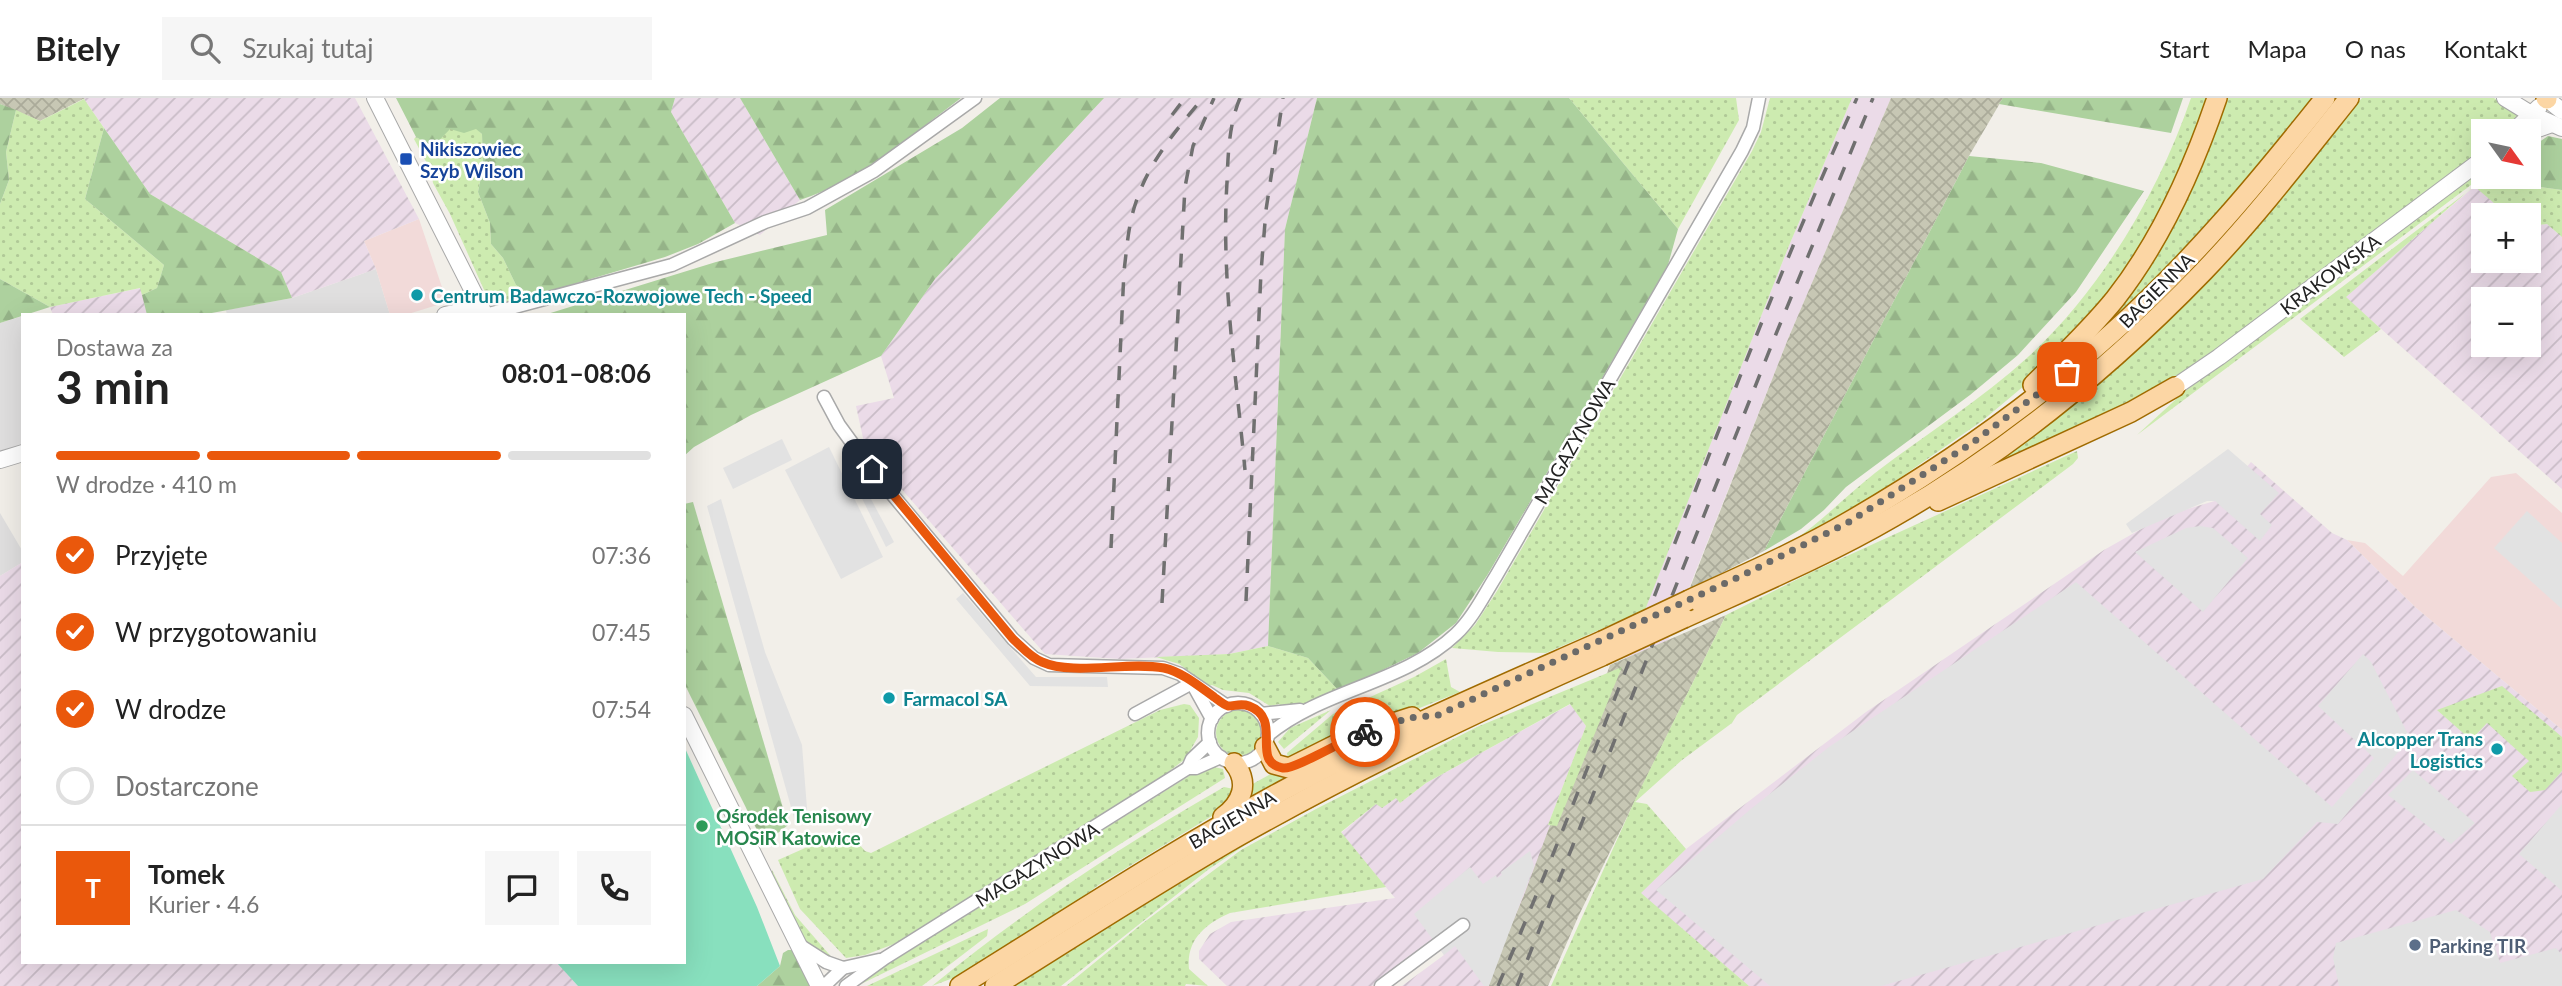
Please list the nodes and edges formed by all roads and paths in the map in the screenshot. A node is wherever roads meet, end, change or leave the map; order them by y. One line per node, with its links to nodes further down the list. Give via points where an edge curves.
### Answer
1 (375, 98): 14 (street)
2 (975, 98): 14 (street, via 874,170 807,208 672,265)
3 (1759, 98): 25 (street, MAGAZYNOWA, via 1742,151 1465,625 1411,665)
4 (2217, 98): 17 (main road, via 2177,199 2115,299)
5 (2325, 98): 17 (main road, BAGIENNA, via 2249,192 2158,290 2067,372)
6 (2349, 98): 20 (main road, BAGIENNA, via 2230,242 2110,362 1981,461)
7 (2505, 98): 9 (street)
8 (2547, 98): 9 (street); 11 (street)
9 (2531, 114): 10 (street); 11 (street)
10 (2526, 119)
11 (2559, 121): 12 (street)
12 (2541, 128)
13 (2471, 168): 15 (street, KRAKOWSKA)
14 (483, 312)
15 (2175, 387): 20 (main road, via 2072,440 1923,508)
16 (824, 397): 23 (street, via 872,469 1027,652 1056,666 1163,668)
17 (1972, 443): 21 (main road, BAGIENNA, via 1849,522 1712,590)
18 (21, 454): 19 (street)
19 (0, 460)
20 (1895, 516): 21 (main road, BAGIENNA, via 1732,596)
21 (1692, 609): 22 (main road, BAGIENNA, bridge)
22 (1602, 648): 28 (main road, BAGIENNA); 43 (main road, BAGIENNA, via 1234,839)
23 (1192, 683): 24 (street); 26 (street); 30 (street)
24 (1227, 706): 27 (street, via 1242,704); 30 (street)
25 (1310, 708): 27 (street, MAGAZYNOWA); 31 (street, MAGAZYNOWA)
26 (1135, 714)
27 (1261, 714): 31 (street, via 1267,727)
28 (1438, 715): 31 (main road, via 1409,718 1353,736 1289,768 1274,764); 35 (main road, BAGIENNA, via 1319,771)
29 (686, 719): 37 (street)
30 (1212, 719): 32 (street)
31 (1266, 741): 33 (street, via 1261,753 1249,761)
32 (1210, 742): 33 (street); 34 (street, MAGAZYNOWA)
33 (1227, 760): 34 (street, MAGAZYNOWA); 35 (main road, via 1243,780 1242,794 1233,810)
34 (1188, 768): 38 (street, MAGAZYNOWA)
35 (1198, 838): 42 (main road, BAGIENNA)
36 (1463, 925): 44 (street)
37 (797, 943): 39 (street); 40 (street)
38 (885, 958): 39 (street, MAGAZYNOWA); 41 (street, MAGAZYNOWA)
39 (844, 968): 40 (street, MAGAZYNOWA)
40 (822, 986)
41 (846, 986)
42 (960, 986)
43 (995, 986)
44 (1381, 986)

